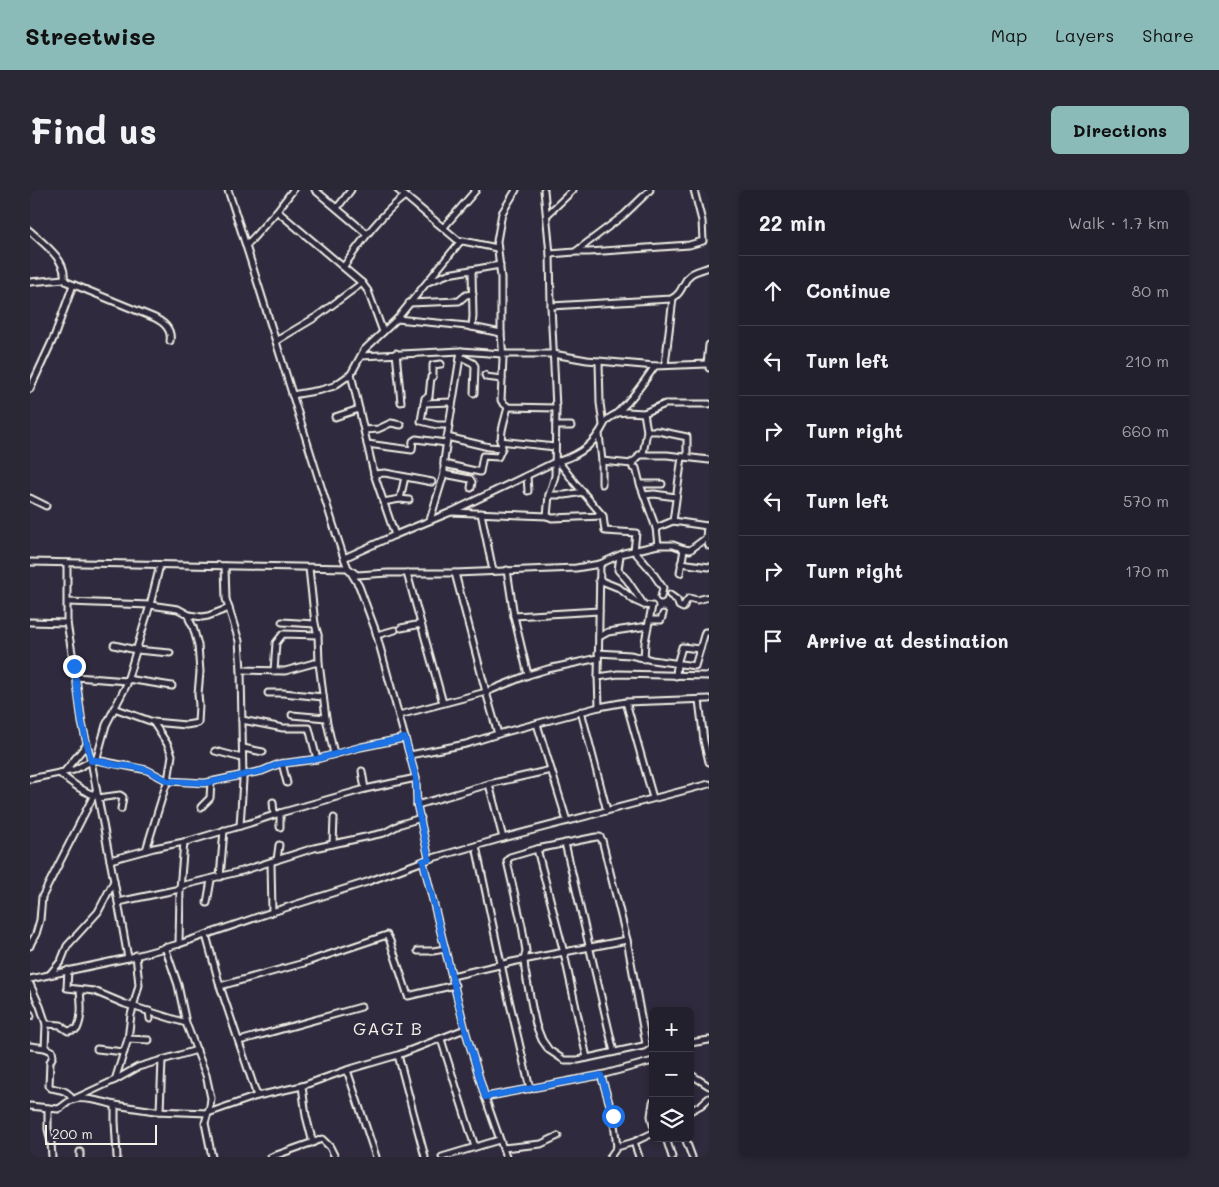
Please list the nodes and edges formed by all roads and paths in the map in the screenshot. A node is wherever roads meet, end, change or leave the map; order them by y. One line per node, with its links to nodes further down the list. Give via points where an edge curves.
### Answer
1 (228, 190): 21 (street)
2 (293, 190): 13 (street)
3 (315, 190): 12 (street)
4 (351, 190): 12 (street)
5 (476, 190): 17 (street)
6 (515, 190): 22 (street, via 502,213)
7 (544, 190): 14 (street)
8 (573, 190): 14 (street)
9 (650, 190): 23 (street, via 624,215)
10 (694, 190): 15 (street)
11 (402, 192): 17 (street); 19 (street)
12 (337, 208): 19 (street)
13 (277, 211): 21 (street); 26 (street)
14 (546, 215): 24 (street)
15 (702, 220): 16 (street); 23 (street, via 703,241 689,245)
16 (709, 222)
17 (444, 228): 20 (street)
18 (30, 231): 29 (street, via 57,258 65,273)
19 (366, 234): 26 (street)
20 (460, 242): 22 (street); 31 (street)
21 (246, 246): 42 (street)
22 (497, 248): 25 (street)
23 (575, 252): 24 (street)
24 (550, 254): 37 (street)
25 (500, 265): 28 (street); 41 (street)
26 (344, 266): 32 (street)
27 (709, 268): 35 (street, via 690,274)
28 (472, 271): 31 (street, via 448,274); 34 (street)
29 (64, 279): 30 (street); 33 (street)
30 (30, 282)
31 (427, 282): 36 (street)
32 (362, 283): 40 (street); 42 (street)
33 (73, 285): 43 (street, via 159,320 170,332); 58 (street)
34 (473, 294): 36 (street, via 459,301); 39 (street)
35 (673, 298): 37 (street); 52 (street)
36 (410, 303): 38 (street)
37 (551, 306): 48 (street)
38 (397, 319): 39 (street); 40 (street)
39 (472, 328): 41 (street)
40 (383, 332): 49 (street)
41 (501, 333): 47 (street)
42 (276, 341): 60 (street)
43 (170, 342)
44 (709, 345): 54 (street)
45 (396, 354): 46 (street); 49 (street); 61 (street)
46 (461, 354): 47 (street); 59 (street, via 475,366); 62 (street)
47 (502, 354): 48 (street); 57 (street)
48 (553, 354): 50 (street); 66 (street)
49 (361, 356): 55 (street)
50 (599, 362): 53 (street); 72 (street)
51 (441, 364): 63 (street, via 434,365 429,398 425,398)
52 (665, 365): 53 (street); 54 (street)
53 (655, 366): 68 (street)
54 (709, 366)
55 (351, 374): 60 (street, via 334,386); 67 (street)
56 (485, 374): 57 (street, via 486,377)
57 (502, 379): 65 (street, via 501,400)
58 (30, 389)
59 (474, 392)
60 (292, 395): 125 (street)
61 (401, 402)
62 (452, 402): 63 (street); 73 (street)
63 (424, 404): 73 (street, via 421,421)
64 (709, 404): 69 (street, via 665,404)
65 (508, 407): 66 (street); 80 (street)
66 (556, 408): 74 (street)
67 (359, 409): 70 (street); 76 (street)
68 (617, 413): 69 (street); 72 (street)
69 (644, 413): 77 (street)
70 (335, 416)
71 (401, 425): 76 (street, via 388,424)
72 (603, 425): 78 (street)
73 (449, 426): 79 (street)
74 (556, 426): 75 (street); 82 (street)
75 (571, 426)
76 (365, 430): 81 (street)
77 (646, 431): 84 (street); 85 (street, via 688,437)
78 (599, 434): 87 (street); 88 (street, via 586,448)
79 (447, 440): 81 (street, via 416,439 412,450); 83 (street); 89 (street)
80 (500, 441): 82 (street); 83 (street)
81 (368, 444): 91 (street)
82 (556, 447): 88 (street)
83 (502, 448): 89 (street, via 498,457 483,456 480,472)
84 (643, 454): 85 (street); 90 (street)
85 (684, 457): 86 (street); 104 (street)
86 (709, 460)
87 (602, 461): 90 (street); 96 (street)
88 (557, 462): 93 (street); 101 (street); 103 (street)
89 (444, 464): 92 (street)
90 (632, 464): 97 (street)
91 (374, 474): 94 (street); 108 (street)
92 (444, 474): 99 (street, via 470,479); 114 (street)
93 (527, 476): 100 (street); 110 (street)
94 (405, 477): 95 (street); 106 (street)
95 (432, 482)
96 (602, 484)
97 (640, 484): 98 (street); 102 (street)
98 (662, 484)
99 (471, 488)
100 (528, 491)
101 (584, 492): 103 (street); 113 (street)
102 (644, 494): 104 (street); 117 (street)
103 (549, 495): 112 (street)
104 (676, 497): 115 (street)
105 (30, 498): 109 (street)
106 (400, 499): 107 (street); 108 (street)
107 (409, 500)
108 (383, 502): 118 (street)
109 (46, 506)
110 (451, 512): 111 (street); 114 (street)
111 (480, 513): 112 (street); 136 (street)
112 (548, 516): 113 (street)
113 (603, 516): 123 (street, via 605,531 636,533)
114 (430, 520): 118 (street)
115 (673, 521): 116 (street); 117 (street)
116 (708, 526): 119 (street)
117 (656, 528): 120 (street)
118 (395, 535): 125 (street)
119 (706, 538): 121 (street); 122 (street, via 690,550)
120 (658, 545): 122 (street); 123 (street)
121 (709, 546)
122 (684, 549): 128 (street)
123 (634, 551): 124 (street); 142 (street, via 663,588)
124 (620, 556): 129 (street); 146 (street, via 618,570)
125 (344, 558): 133 (street)
126 (30, 562): 127 (street)
127 (67, 563): 130 (street); 144 (street)
128 (681, 563): 134 (street); 139 (street)
129 (600, 564): 135 (street); 140 (street)
130 (160, 565): 131 (street); 145 (street)
131 (225, 566): 132 (street); 147 (street)
132 (309, 568): 133 (street); 156 (street)
133 (348, 568): 137 (street, via 356,575); 160 (street, via 359,586)
134 (709, 568)
135 (506, 570): 136 (street); 151 (street)
136 (493, 571): 138 (street)
137 (407, 573): 138 (street); 157 (street)
138 (455, 573): 179 (street)
139 (680, 573)
140 (599, 580): 146 (street, via 619,588); 148 (street)
141 (670, 595): 143 (street, via 682,608 688,598)
142 (661, 597)
143 (709, 597)
144 (68, 602): 145 (street); 154 (street)
145 (150, 605): 149 (street); 164 (street)
146 (644, 605): 155 (street, via 652,606)
147 (229, 608): 149 (street, via 208,616); 170 (street, via 239,640)
148 (599, 611): 151 (street); 161 (street)
149 (189, 614): 193 (street, via 198,645 198,723)
150 (663, 614): 155 (street, via 661,620)
151 (514, 616): 172 (street)
152 (30, 622): 154 (street)
153 (282, 622): 156 (street)
154 (67, 623): 175 (street)
155 (649, 623): 161 (street, via 608,632); 167 (street)
156 (315, 624): 159 (street)
157 (421, 624): 160 (street); 185 (street)
158 (709, 632): 163 (street, via 705,632)
159 (318, 635): 168 (street); 171 (street, via 283,634 276,643)
160 (377, 635): 190 (street)
161 (598, 638): 166 (street)
162 (114, 645): 164 (street)
163 (700, 649): 169 (street, via 695,666); 169 (street, via 682,647)
164 (136, 650): 165 (street); 177 (street)
165 (170, 653)
166 (598, 655): 167 (street, via 630,655); 172 (street); 176 (street)
167 (644, 659): 169 (street)
168 (319, 663): 171 (street); 181 (street)
169 (678, 664): 173 (street)
170 (241, 670): 171 (street); 192 (street)
171 (274, 671)
172 (528, 675): 179 (street)
173 (676, 676): 174 (street); 176 (street, via 618,674)
174 (709, 676)
175 (76, 677): 177 (street); 197 (street)
176 (598, 677): 186 (street)
177 (127, 680): 178 (street); 187 (street)
178 (172, 686)
179 (486, 692): 185 (street); 195 (street)
180 (268, 693): 181 (street)
181 (323, 697): 191 (street)
182 (709, 699): 183 (street)
183 (699, 700): 184 (street); 206 (street)
184 (626, 702): 186 (street); 221 (street)
185 (443, 703): 190 (street)
186 (600, 707): 188 (street)
187 (114, 708): 193 (street); 205 (street)
188 (581, 711): 194 (street); 226 (street)
189 (292, 715): 191 (street)
190 (399, 715): 196 (street)
191 (326, 718): 201 (street)
192 (242, 720): 198 (street); 204 (street, via 283,728 309,728)
193 (154, 722): 214 (street, via 172,755)
194 (537, 724): 195 (street); 208 (street)
195 (498, 734): 202 (street)
196 (405, 738): 201 (street); 202 (street)
197 (86, 744): 205 (street); 210 (street)
198 (243, 748): 200 (street); 203 (street)
199 (215, 751): 203 (street)
200 (263, 752)
201 (334, 754): 204 (street)
202 (410, 755): 212 (street)
203 (242, 758): 211 (street)
204 (317, 759): 207 (street)
205 (93, 761): 210 (street); 214 (street, via 147,770); 220 (street)
206 (709, 762)
207 (282, 764): 211 (street); 216 (street)
208 (551, 770): 217 (street); 230 (street)
209 (362, 771): 219 (street)
210 (61, 773): 213 (street); 220 (street)
211 (243, 776): 215 (street); 231 (street)
212 (416, 778): 219 (street); 223 (street)
213 (30, 779)
214 (168, 781): 215 (street); 241 (street)
215 (211, 782): 224 (street, via 210,798)
216 (286, 783)
217 (489, 784): 223 (street); 234 (street)
218 (709, 784): 221 (street)
219 (365, 789): 227 (street)
220 (96, 795): 225 (street, via 120,795); 243 (street); 256 (street, via 42,897 40,920)
221 (653, 798): 226 (street)
222 (273, 802): 227 (street)
223 (417, 805): 229 (street)
224 (202, 807)
225 (121, 809)
226 (607, 811): 230 (street)
227 (277, 814): 231 (street); 232 (street)
228 (334, 818): 237 (street)
229 (421, 818): 237 (street, via 384,833); 242 (street)
230 (568, 821): 234 (street)
231 (240, 826): 233 (street)
232 (280, 827)
233 (224, 830): 235 (street); 247 (street)
234 (504, 838): 239 (street)
235 (184, 842): 241 (street); 250 (street)
236 (564, 843): 240 (street); 255 (street, via 596,836 602,840); 258 (street)
237 (333, 844): 244 (street)
238 (279, 845): 244 (street)
239 (476, 846): 242 (street); 266 (street)
240 (537, 849): 262 (street); 265 (street, via 510,857 507,862 522,926 526,951)
241 (146, 850): 243 (street)
242 (429, 859): 245 (street)
243 (110, 860): 248 (street)
244 (277, 860): 246 (street)
245 (423, 861): 253 (street); 260 (street)
246 (271, 863): 247 (street); 253 (street)
247 (220, 877): 249 (street)
248 (114, 880): 251 (street); 268 (street, via 98,912 67,946 61,961)
249 (211, 880): 250 (street); 252 (street)
250 (180, 888): 251 (street); 257 (street)
251 (118, 902): 264 (street)
252 (207, 903)
253 (272, 912): 254 (street)
254 (206, 935): 257 (street); 272 (street)
255 (627, 940): 258 (street); 293 (street, via 646,1044)
256 (30, 944)
257 (179, 944): 259 (street)
258 (589, 947): 262 (street); 293 (street)
259 (165, 948): 263 (street); 279 (street, via 178,985)
260 (445, 949): 261 (street); 269 (street)
261 (418, 951)
262 (564, 952): 265 (street); 295 (street)
263 (136, 955): 264 (street); 275 (street, via 139,984)
264 (128, 958): 267 (street)
265 (524, 960): 266 (street); 295 (street, via 536,1025 542,1040 549,1050 564,1060)
266 (501, 964): 269 (street); 304 (street)
267 (68, 970): 268 (street); 274 (street, via 67,988)
268 (49, 974): 270 (street)
269 (452, 976): 273 (street)
270 (30, 979)
271 (30, 984): 280 (street)
272 (220, 986): 273 (street, via 387,935 408,996); 286 (street)
273 (455, 986): 281 (street)
274 (80, 990): 275 (street, via 94,991); 280 (street, via 81,1011 76,1029 68,1031 61,1025)
275 (133, 1005): 277 (street); 282 (street)
276 (361, 1007): 286 (street)
277 (149, 1011): 278 (street); 279 (street)
278 (150, 1019)
279 (186, 1023): 291 (street)
280 (46, 1024): 289 (street)
281 (465, 1029): 283 (street); 306 (street)
282 (128, 1039): 284 (street); 292 (street)
283 (441, 1039): 294 (street); 322 (street)
284 (149, 1040)
285 (709, 1040): 287 (street)
286 (239, 1041): 305 (street)
287 (694, 1043)
288 (30, 1046): 289 (street)
289 (45, 1048): 308 (street, via 52,1051 50,1087 67,1092)
290 (96, 1049): 292 (street)
291 (196, 1050): 296 (street); 314 (street, via 211,1098)
292 (124, 1052): 301 (street)
293 (614, 1052): 295 (street)
294 (398, 1055): 298 (street); 331 (street)
295 (587, 1058)
296 (162, 1060): 301 (street, via 138,1067); 313 (street)
297 (649, 1062): 299 (street)
298 (347, 1070): 302 (street); 330 (street)
299 (601, 1075): 304 (street); 323 (street)
300 (694, 1077): 303 (street)
301 (115, 1080): 308 (street)
302 (302, 1086): 305 (street); 321 (street)
303 (709, 1086)
304 (530, 1088): 306 (street)
305 (257, 1096): 314 (street)
306 (485, 1097): 317 (street)
307 (709, 1098): 312 (street)
308 (72, 1100): 309 (street, via 96,1100); 311 (street, via 62,1108)
309 (115, 1105): 313 (street); 326 (street)
310 (30, 1106): 311 (street)
311 (48, 1108): 325 (street)
312 (694, 1109)
313 (160, 1111): 314 (street)
314 (208, 1113): 327 (street, via 205,1124)
315 (649, 1135): 318 (street)
316 (558, 1136): 324 (street, via 541,1144)
317 (499, 1140): 322 (street); 324 (street)
318 (634, 1142): 323 (street); 335 (street)
319 (667, 1142): 336 (street)
320 (686, 1142): 337 (street)
321 (313, 1143): 328 (street); 329 (street, via 322,1139)
322 (475, 1147): 332 (street)
323 (618, 1147): 334 (street)
324 (503, 1148): 333 (street)
325 (52, 1157)
326 (117, 1157)
327 (212, 1157)
328 (271, 1157)
329 (335, 1157)
330 (376, 1157)
331 (424, 1157)
332 (442, 1157)
333 (506, 1157)
334 (610, 1157)
335 (640, 1157)
336 (672, 1157)
337 (692, 1157)

